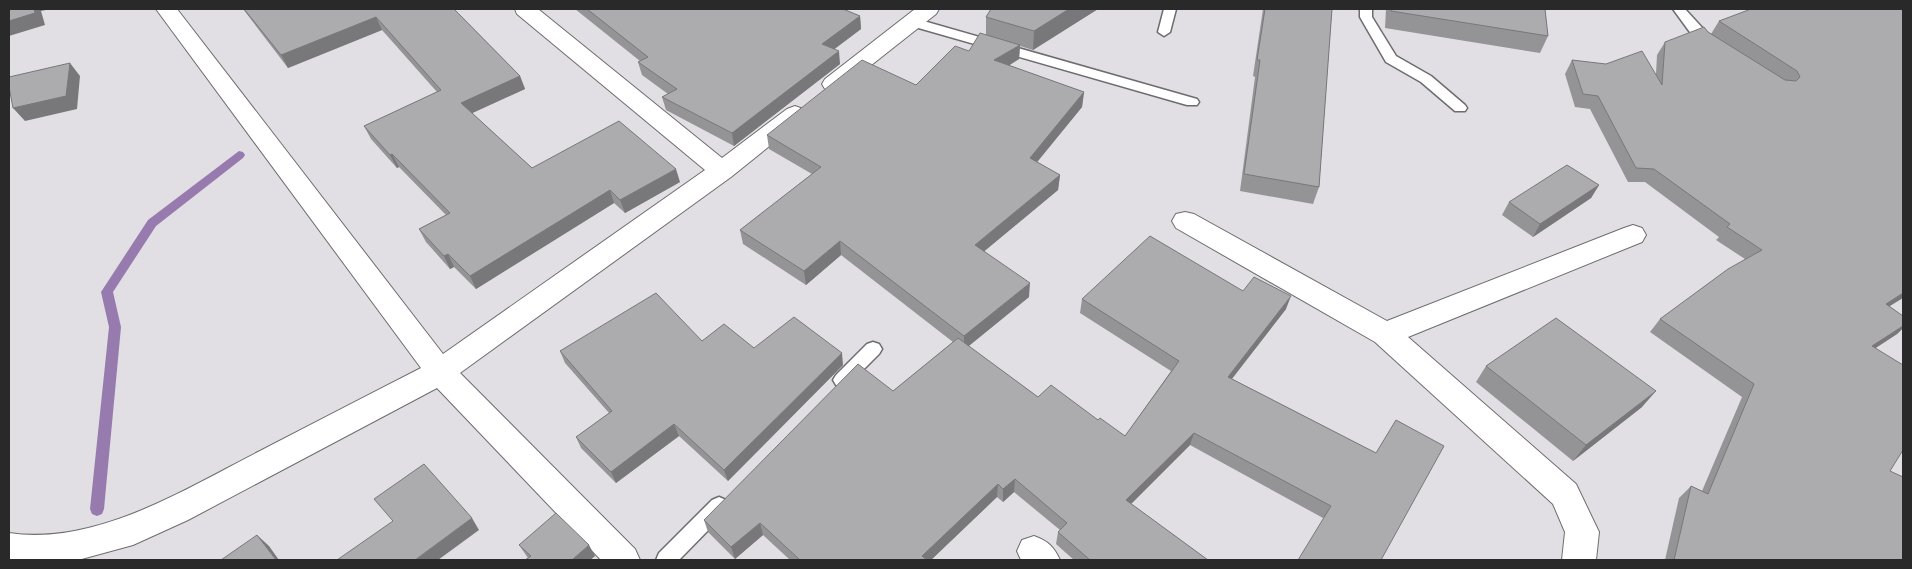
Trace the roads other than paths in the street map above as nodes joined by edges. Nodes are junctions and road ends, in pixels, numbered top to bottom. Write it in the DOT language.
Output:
graph roads {
  1 [pos="166,9"];
  2 [pos="525,9"];
  3 [pos="1170,9"];
  4 [pos="1366,9"];
  5 [pos="1679,9"];
  6 [pos="921,13"];
  7 [pos="1164,32"];
  8 [pos="1718,49"];
  9 [pos="1192,102"];
  10 [pos="1460,108"];
  11 [pos="722,171"];
  12 [pos="1185,221"];
  13 [pos="1633,235"];
  14 [pos="1385,334"];
  15 [pos="873,349"];
  16 [pos="440,372"];
  17 [pos="832,391"];
  18 [pos="728,497"];
  19 [pos="9,548"];
  20 [pos="623,560"];
  21 [pos="666,560"];
  22 [pos="1579,560"];
  1 -- 16 [label="street"];
  2 -- 11 [label="street"];
  3 -- 7 [label="lane"];
  4 -- 10 [label="lane"];
  5 -- 8 [label="lane"];
  6 -- 9 [label="lane"];
  6 -- 11 [label="street"];
  11 -- 16 [label="street"];
  12 -- 14 [label="street"];
  13 -- 14 [label="street"];
  14 -- 22 [label="street"];
  15 -- 17 [label="lane"];
  16 -- 19 [label="street"];
  16 -- 20 [label="street"];
  18 -- 21 [label="lane"];
}
